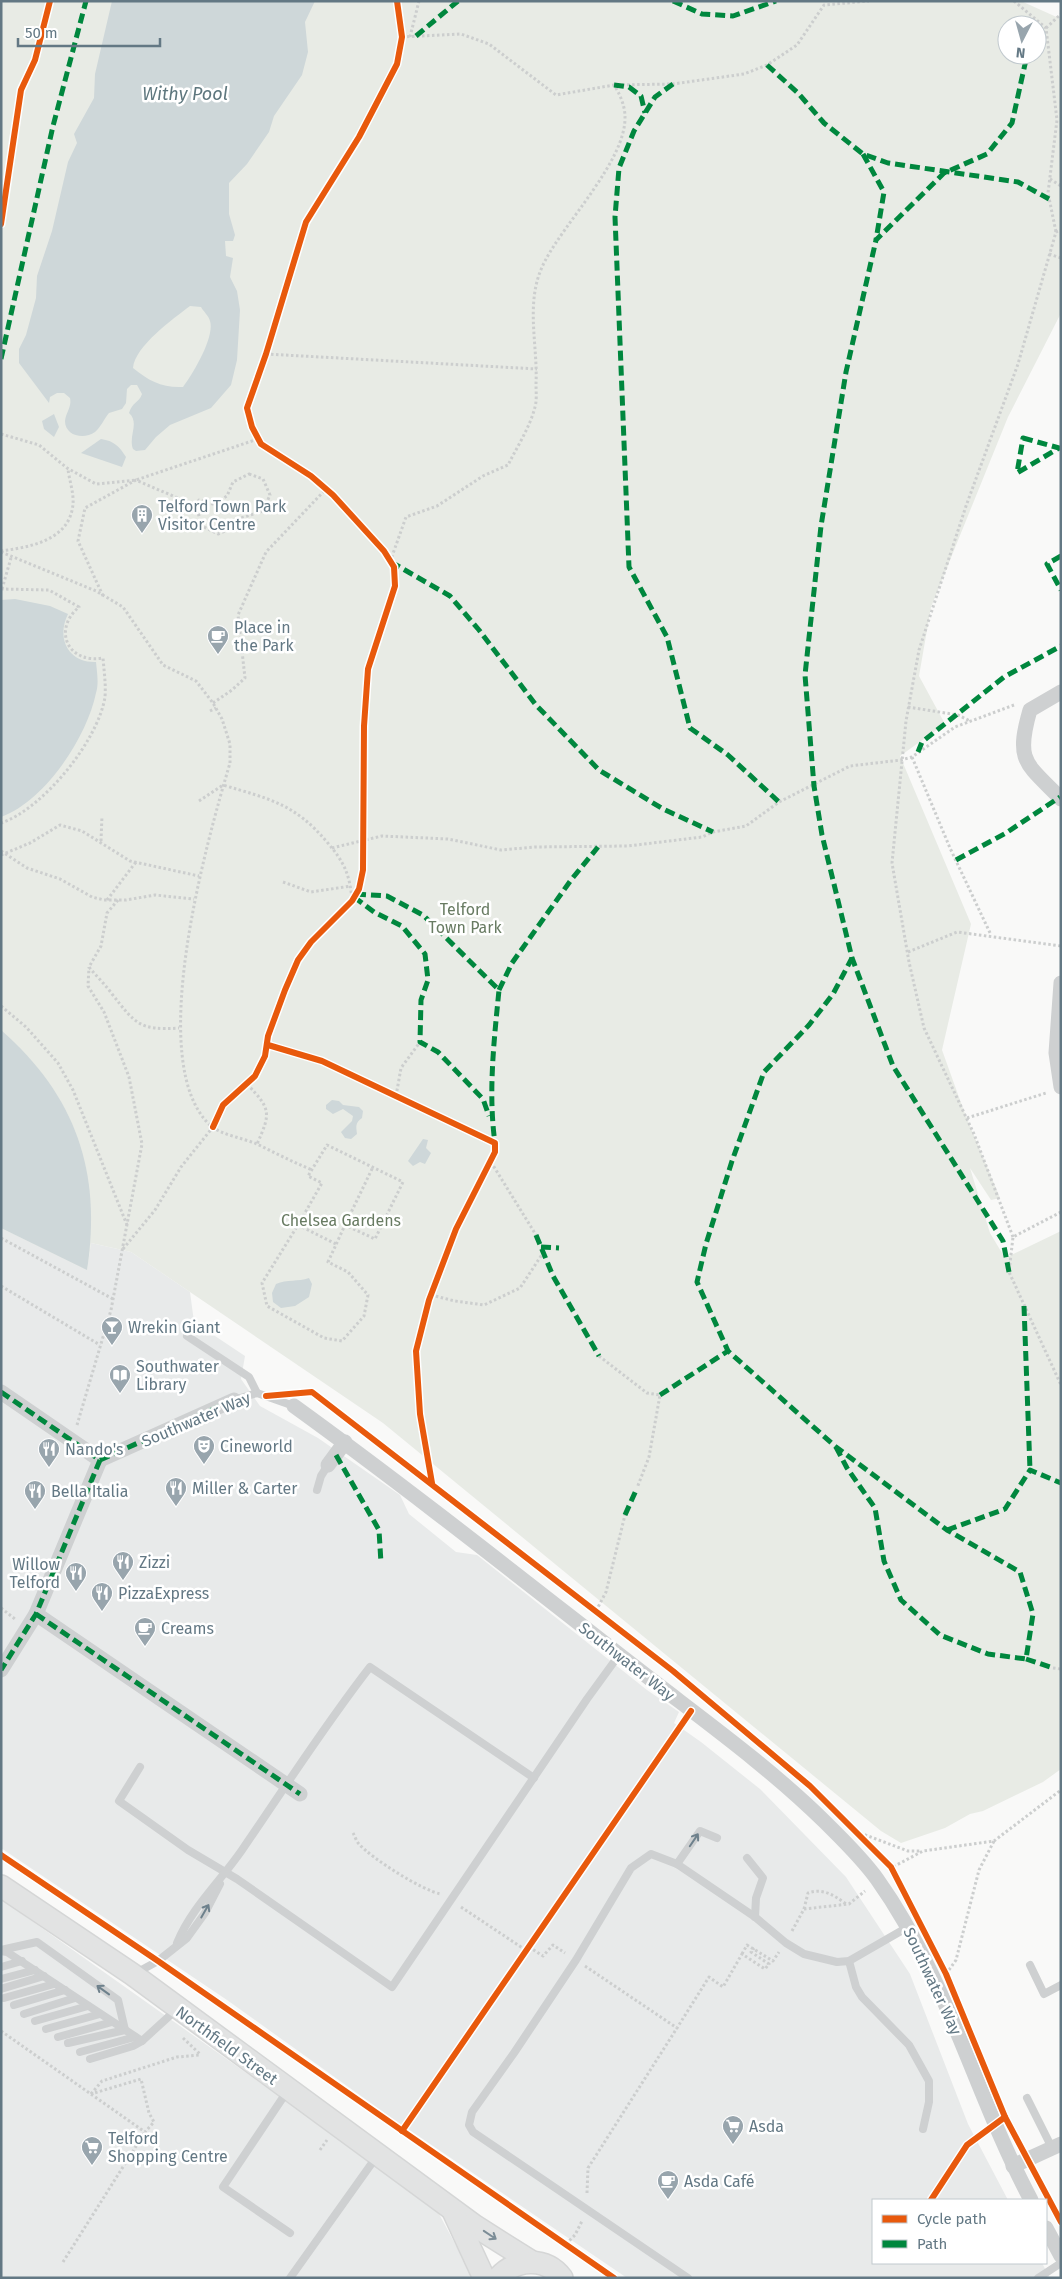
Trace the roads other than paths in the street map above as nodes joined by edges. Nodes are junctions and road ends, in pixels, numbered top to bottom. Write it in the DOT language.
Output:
graph roads {
  1 [pos="1061,692"];
  2 [pos="1061,799"];
  3 [pos="1061,983"];
  4 [pos="1058,1084"];
  5 [pos="187,1336"];
  6 [pos="1,1392"];
  7 [pos="257,1393"];
  8 [pos="234,1400"];
  9 [pos="294,1406"];
  10 [pos="345,1442"];
  11 [pos="100,1460"];
  12 [pos="328,1465"];
  13 [pos="317,1490"];
  14 [pos="36,1614"];
  15 [pos="619,1655"];
  16 [pos="1,1670"];
  17 [pos="140,1767"];
  18 [pos="534,1778"];
  19 [pos="285,1785"];
  20 [pos="300,1794"];
  21 [pos="717,1838"];
  22 [pos="747,1858"];
  23 [pos="677,1864"];
  24 [pos="225,1873"];
  25 [pos="1,1886"];
  26 [pos="756,1917"];
  27 [pos="908,1927"];
  28 [pos="1,1950"];
  29 [pos="22,1961"];
  30 [pos="849,1961"];
  31 [pos="1030,1966"];
  32 [pos="1,1967"];
  33 [pos="35,1970"];
  34 [pos="132,1974"];
  35 [pos="44,1976"];
  36 [pos="1,1979"];
  37 [pos="54,1984"];
  38 [pos="1061,1985"];
  39 [pos="1,1989"];
  40 [pos="65,1990"];
  41 [pos="4,1998"];
  42 [pos="75,1998"];
  43 [pos="14,2006"];
  44 [pos="88,2006"];
  45 [pos="177,2008"];
  46 [pos="24,2014"];
  47 [pos="100,2014"];
  48 [pos="35,2021"];
  49 [pos="112,2022"];
  50 [pos="46,2029"];
  51 [pos="124,2030"];
  52 [pos="58,2037"];
  53 [pos="139,2039"];
  54 [pos="68,2043"];
  55 [pos="80,2052"];
  56 [pos="90,2059"];
  57 [pos="288,2090"];
  58 [pos="1027,2098"];
  59 [pos="923,2129"];
  60 [pos="1056,2146"];
  61 [pos="379,2154"];
  62 [pos="1013,2166"];
  63 [pos="1030,2199"];
  64 [pos="451,2207"];
  65 [pos="1047,2230"];
  66 [pos="290,2233"];
  67 [pos="1061,2256"];
  68 [pos="532,2262"];
  69 [pos="1061,2263"];
  70 [pos="290,2278"];
  71 [pos="484,2278"];
  72 [pos="498,2278"];
  73 [pos="562,2278"];
  74 [pos="688,2278"];
  75 [pos="1038,2278"];
  1 -- 2 [label="street"];
  3 -- 4 [label="street"];
  5 -- 7 [label="lane"];
  6 -- 11 [label="street"];
  7 -- 8 [label="lane, Southwater Way"];
  7 -- 9 [label="lane, Southwater Way"];
  8 -- 11 [label="street, Southwater Way"];
  9 -- 10 [label="street, Southwater Way"];
  10 -- 12 [label="street"];
  10 -- 15 [label="street, Southwater Way"];
  11 -- 14 [label="street"];
  12 -- 13 [label="lane"];
  14 -- 16 [label="street"];
  14 -- 19 [label="street"];
  15 -- 18 [label="lane"];
  15 -- 27 [label="street, Southwater Way"];
  17 -- 24 [label="lane"];
  18 -- 19 [label="lane"];
  18 -- 24 [label="lane"];
  19 -- 20 [label="street"];
  19 -- 24 [label="lane"];
  23 -- 21 [label="lane, one-way"];
  22 -- 26 [label="lane"];
  23 -- 26 [label="lane"];
  23 -- 74 [label="lane"];
  34 -- 24 [label="lane, one-way"];
  25 -- 34 [label="street, Northfield Street"];
  26 -- 30 [label="lane"];
  27 -- 30 [label="lane"];
  27 -- 62 [label="street, Southwater Way"];
  28 -- 29 [label="lane"];
  51 -- 28 [label="lane, one-way"];
  29 -- 32 [label="lane"];
  29 -- 33 [label="lane"];
  30 -- 59 [label="lane"];
  31 -- 38 [label="lane"];
  33 -- 35 [label="lane"];
  33 -- 36 [label="lane"];
  34 -- 45 [label="street, Northfield Street"];
  35 -- 37 [label="lane"];
  35 -- 39 [label="lane"];
  37 -- 40 [label="lane"];
  37 -- 41 [label="lane"];
  40 -- 42 [label="lane"];
  40 -- 43 [label="lane"];
  42 -- 44 [label="lane"];
  42 -- 46 [label="lane"];
  44 -- 47 [label="lane"];
  44 -- 48 [label="lane"];
  45 -- 53 [label="lane"];
  45 -- 57 [label="street, Northfield Street"];
  47 -- 49 [label="lane"];
  47 -- 50 [label="lane"];
  49 -- 51 [label="lane"];
  49 -- 52 [label="lane"];
  51 -- 53 [label="lane"];
  51 -- 54 [label="lane"];
  53 -- 55 [label="lane"];
  53 -- 56 [label="lane"];
  57 -- 61 [label="street, Northfield Street"];
  57 -- 66 [label="lane"];
  58 -- 60 [label="lane"];
  60 -- 62 [label="street"];
  61 -- 64 [label="street, Northfield Street"];
  61 -- 70 [label="lane"];
  62 -- 63 [label="street, Southwater Way"];
  64 -- 68 [label="street, Northfield Street, one-way"];
  64 -- 71 [label="street, Northfield Street"];
  65 -- 67 [label="street"];
  68 -- 72 [label="street"];
  68 -- 73 [label="street, Northfield Street"];
  69 -- 75 [label="lane"];
}
